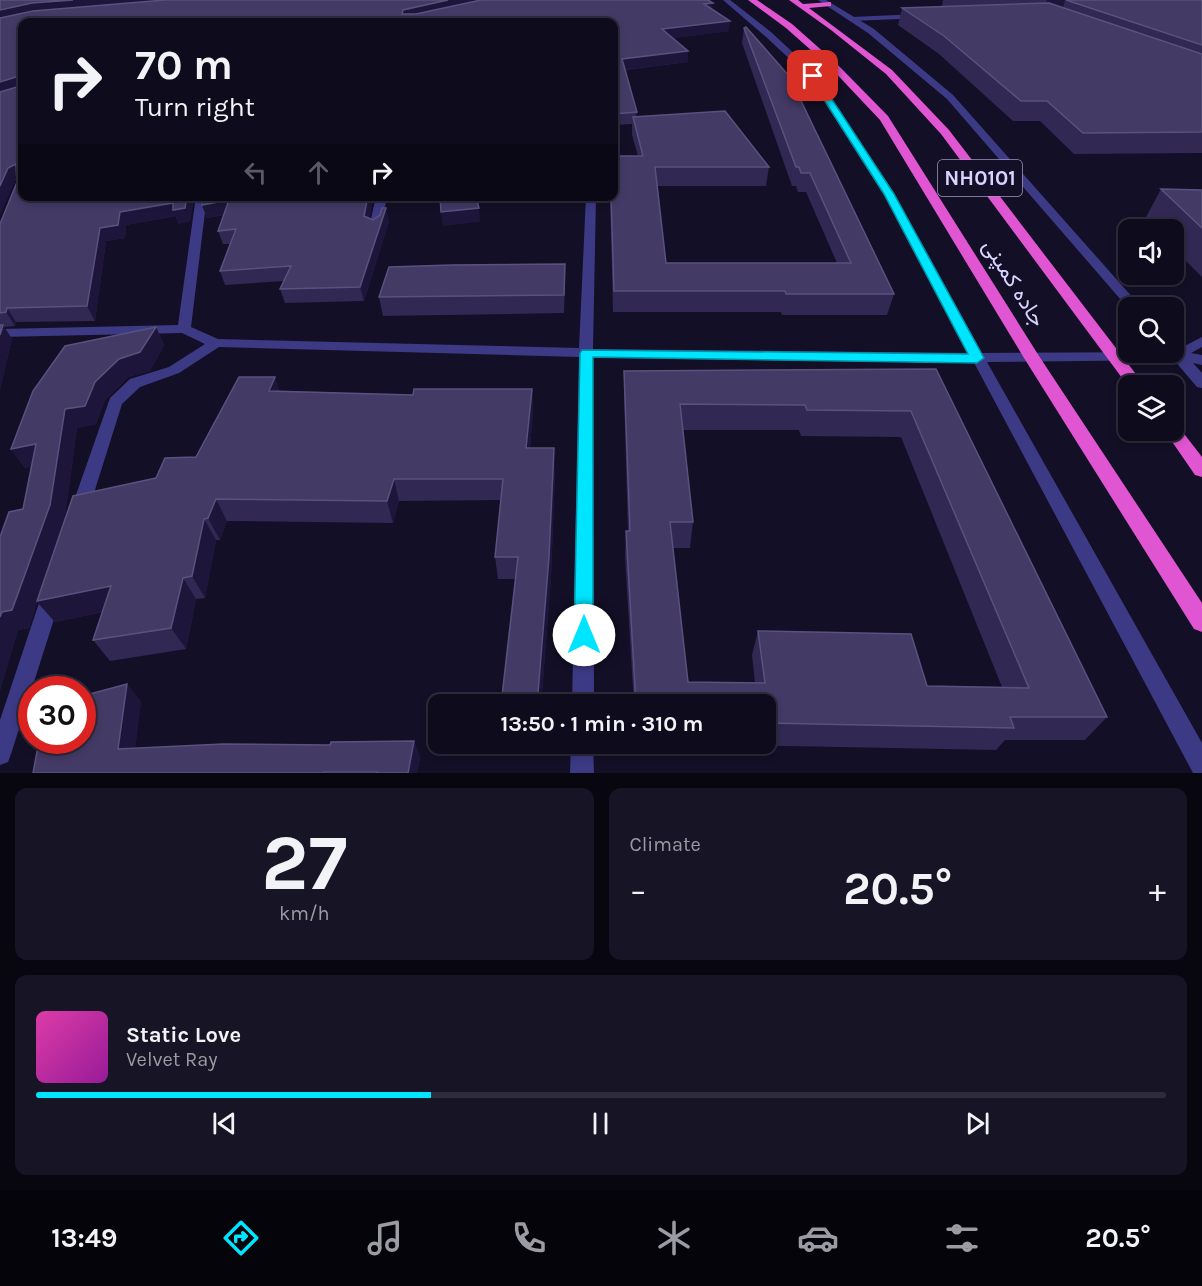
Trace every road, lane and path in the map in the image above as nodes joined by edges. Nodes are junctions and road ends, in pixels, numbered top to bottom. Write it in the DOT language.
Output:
graph roads {
  1 [pos="726,0"];
  2 [pos="752,0"];
  3 [pos="824,2"];
  4 [pos="798,3"];
  5 [pos="927,16"];
  6 [pos="852,19"];
  7 [pos="201,201"];
  8 [pos="381,201"];
  9 [pos="591,201"];
  10 [pos="375,228"];
  11 [pos="1127,297"];
  12 [pos="184,329"];
  13 [pos="0,333"];
  14 [pos="1202,341"];
  15 [pos="216,343"];
  16 [pos="1184,348"];
  17 [pos="586,353"];
  18 [pos="1184,355"];
  19 [pos="1115,356"];
  20 [pos="1118,356"];
  21 [pos="1032,357"];
  22 [pos="977,358"];
  23 [pos="1202,360"];
  24 [pos="1184,362"];
  25 [pos="1129,375"];
  26 [pos="1202,383"];
  27 [pos="1180,441"];
  28 [pos="1202,470"];
  29 [pos="74,527"];
  30 [pos="59,572"];
  31 [pos="1202,622"];
  32 [pos="583,694"];
  33 [pos="0,754"];
  34 [pos="582,754"];
  35 [pos="1202,766"];
  36 [pos="582,773"];
  1 -- 22 [label="street"];
  2 -- 21 [label="highway, جاده کمپنی / NH0101"];
  3 -- 4 [label="highway"];
  3 -- 6 [label="street"];
  4 -- 19 [label="highway, جاده کمپنی / NH0101"];
  5 -- 6 [label="street"];
  6 -- 11 [label="street"];
  7 -- 12 [label="street"];
  8 -- 10 [label="street"];
  9 -- 17 [label="street"];
  12 -- 13 [label="street"];
  12 -- 15 [label="street"];
  14 -- 16 [label="street"];
  15 -- 17 [label="street"];
  15 -- 29 [label="street"];
  17 -- 22 [label="street"];
  17 -- 32 [label="street"];
  18 -- 23 [label="street"];
  19 -- 20 [label="street"];
  19 -- 21 [label="street"];
  19 -- 25 [label="highway, جاده کمپنی / NH0101"];
  21 -- 22 [label="street"];
  21 -- 31 [label="highway, جاده کمپنی / NH0101"];
  22 -- 35 [label="street"];
  24 -- 26 [label="street"];
  27 -- 28 [label="highway"];
  30 -- 33 [label="street"];
  34 -- 36 [label="street"];
}
